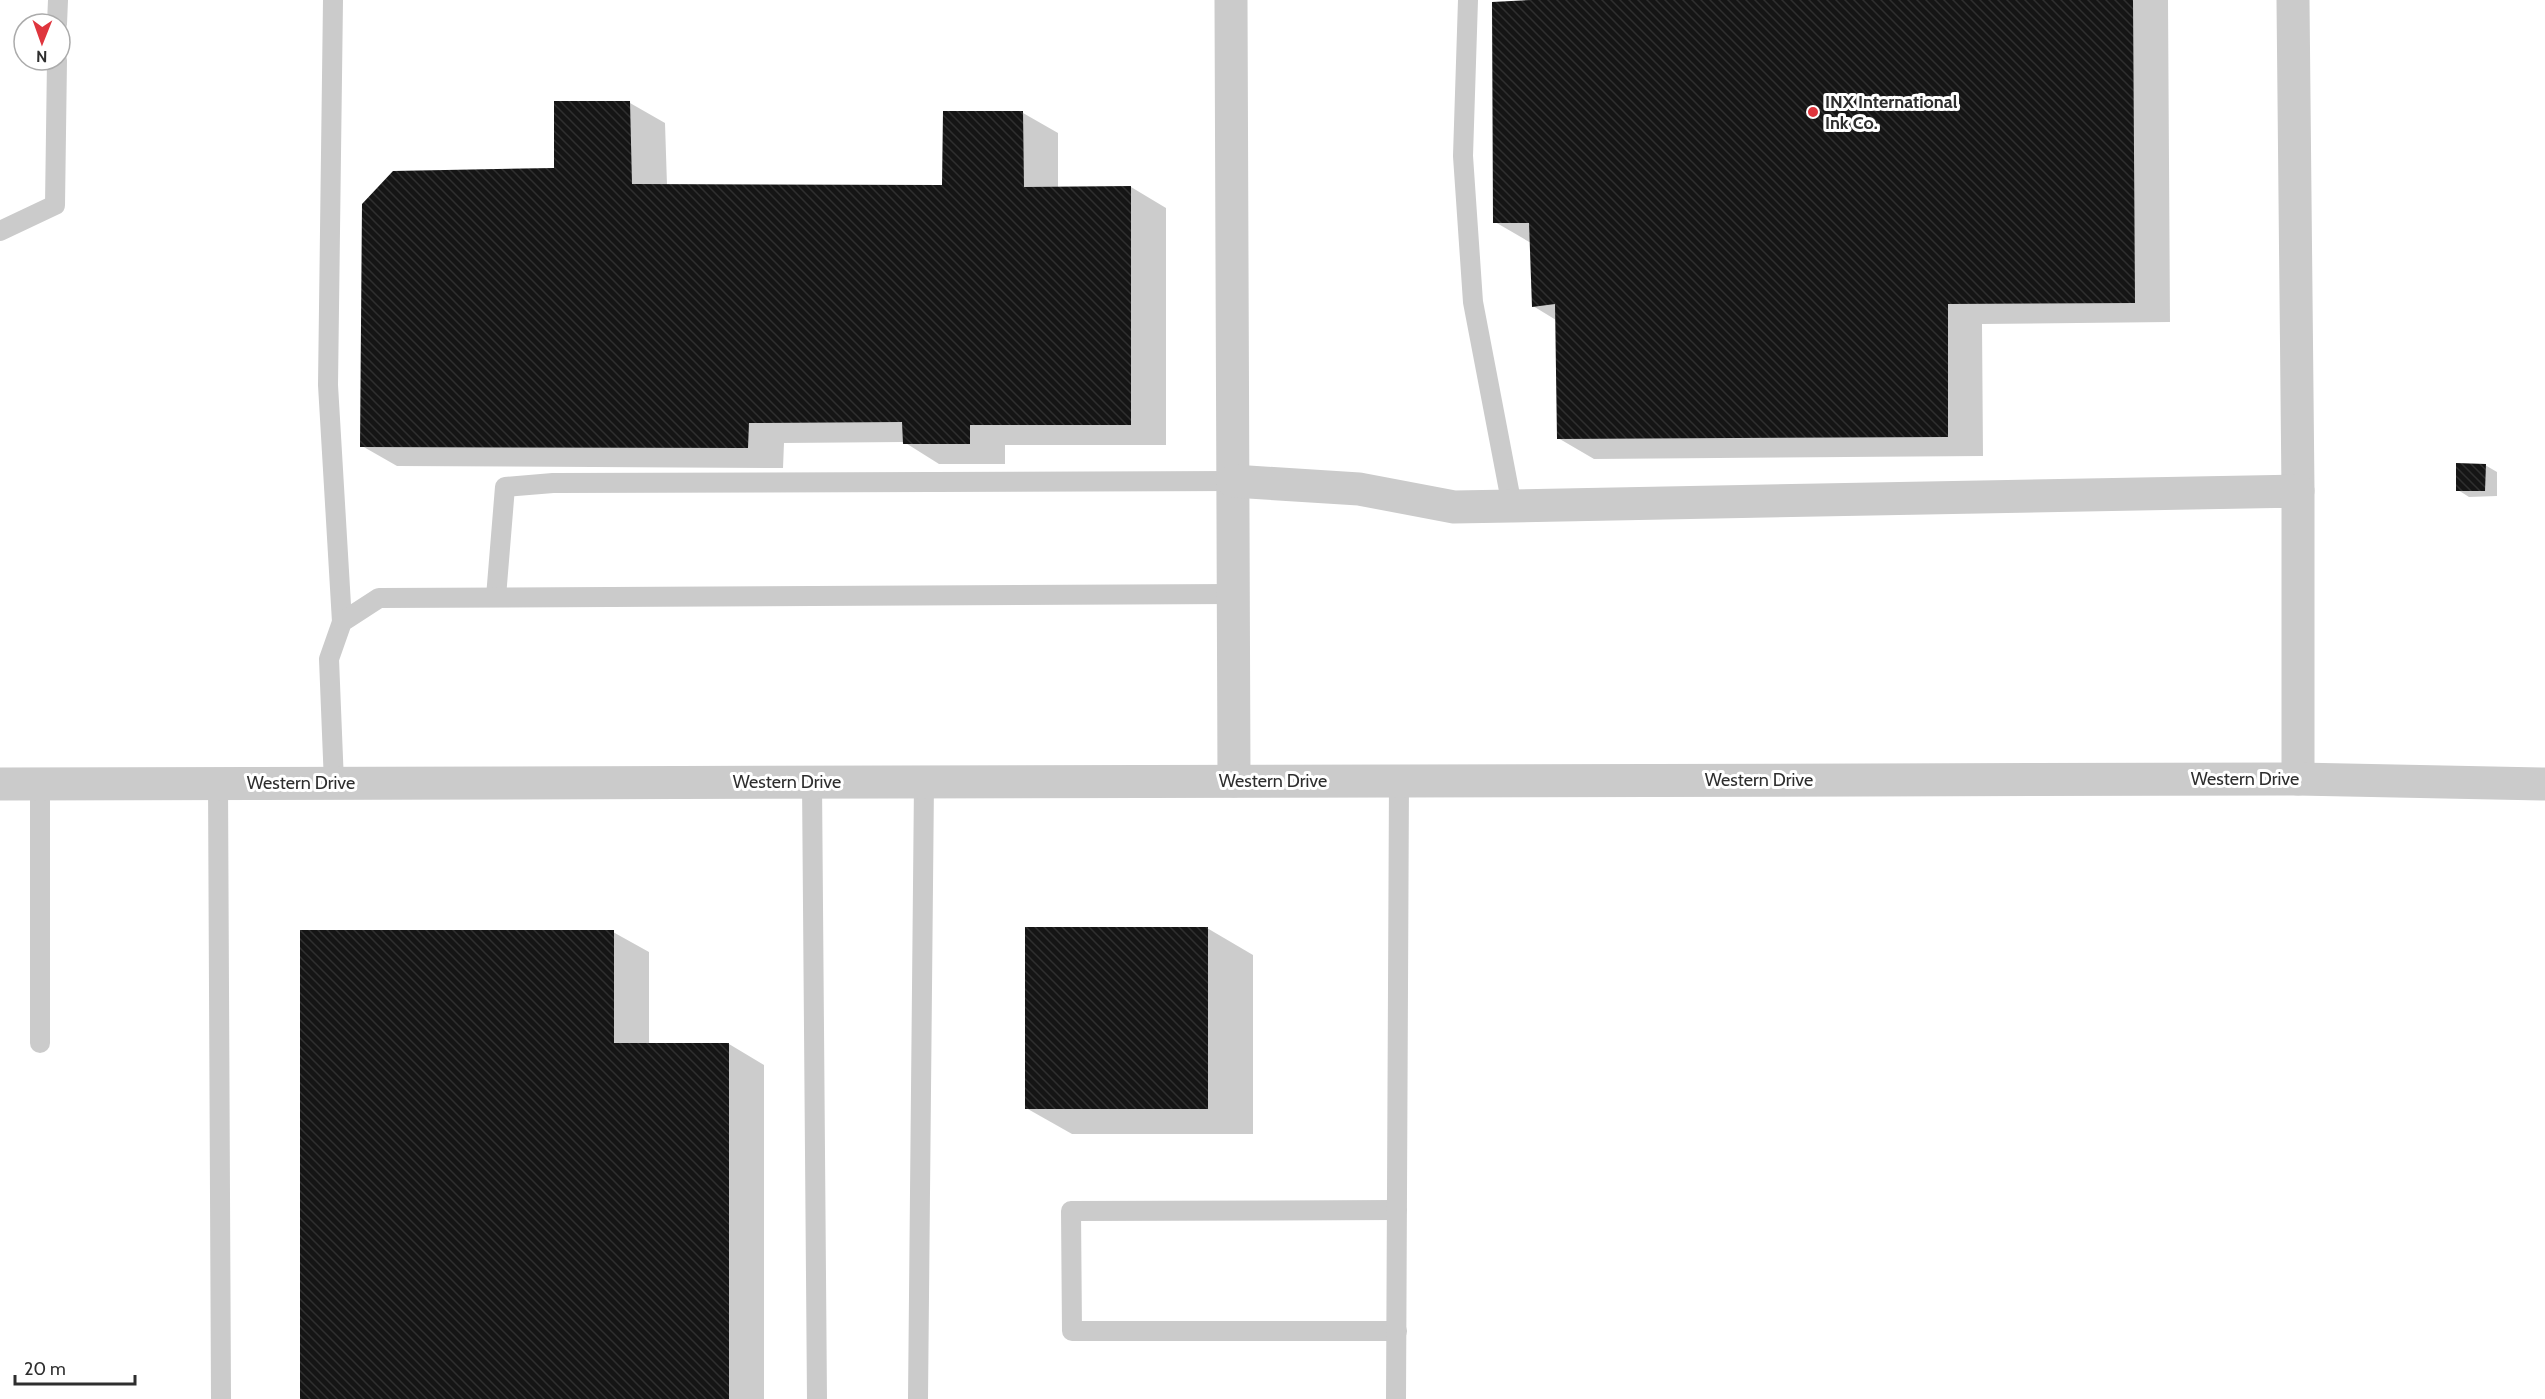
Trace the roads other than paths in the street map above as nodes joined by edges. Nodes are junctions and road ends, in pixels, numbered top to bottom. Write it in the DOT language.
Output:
graph roads {
  1 [pos="333,0"];
  2 [pos="1231,0"];
  3 [pos="1468,0"];
  4 [pos="2293,0"];
  5 [pos="57,72"];
  6 [pos="0,231"];
  7 [pos="1233,481"];
  8 [pos="2298,491"];
  9 [pos="1512,506"];
  10 [pos="1233,594"];
  11 [pos="496,597"];
  12 [pos="342,622"];
  13 [pos="2298,779"];
  14 [pos="1234,781"];
  15 [pos="1399,781"];
  16 [pos="812,782"];
  17 [pos="924,782"];
  18 [pos="218,783"];
  19 [pos="334,783"];
  20 [pos="0,784"];
  21 [pos="40,784"];
  22 [pos="2545,784"];
  23 [pos="40,1043"];
  24 [pos="1398,1210"];
  25 [pos="1397,1331"];
  26 [pos="221,1399"];
  27 [pos="817,1399"];
  28 [pos="918,1399"];
  29 [pos="1396,1399"];
  1 -- 12 [label="lane"];
  2 -- 7 [label="street"];
  3 -- 9 [label="lane"];
  4 -- 8 [label="street"];
  5 -- 6 [label="lane"];
  7 -- 9 [label="street"];
  7 -- 10 [label="street"];
  7 -- 11 [label="lane"];
  8 -- 9 [label="street"];
  8 -- 13 [label="street"];
  10 -- 11 [label="lane"];
  10 -- 14 [label="street"];
  11 -- 12 [label="lane"];
  12 -- 19 [label="lane"];
  13 -- 15 [label="street, Western Drive"];
  13 -- 22 [label="street, Western Drive"];
  14 -- 15 [label="street, Western Drive"];
  14 -- 17 [label="street, Western Drive"];
  15 -- 24 [label="lane"];
  16 -- 17 [label="street, Western Drive"];
  16 -- 19 [label="street, Western Drive"];
  16 -- 27 [label="lane"];
  17 -- 28 [label="lane"];
  18 -- 19 [label="street, Western Drive"];
  18 -- 21 [label="street, Western Drive"];
  18 -- 26 [label="lane"];
  20 -- 21 [label="street, Western Drive"];
  21 -- 23 [label="lane"];
  24 -- 25 [label="lane"];
  24 -- 25 [label="lane"];
  25 -- 29 [label="lane"];
}
